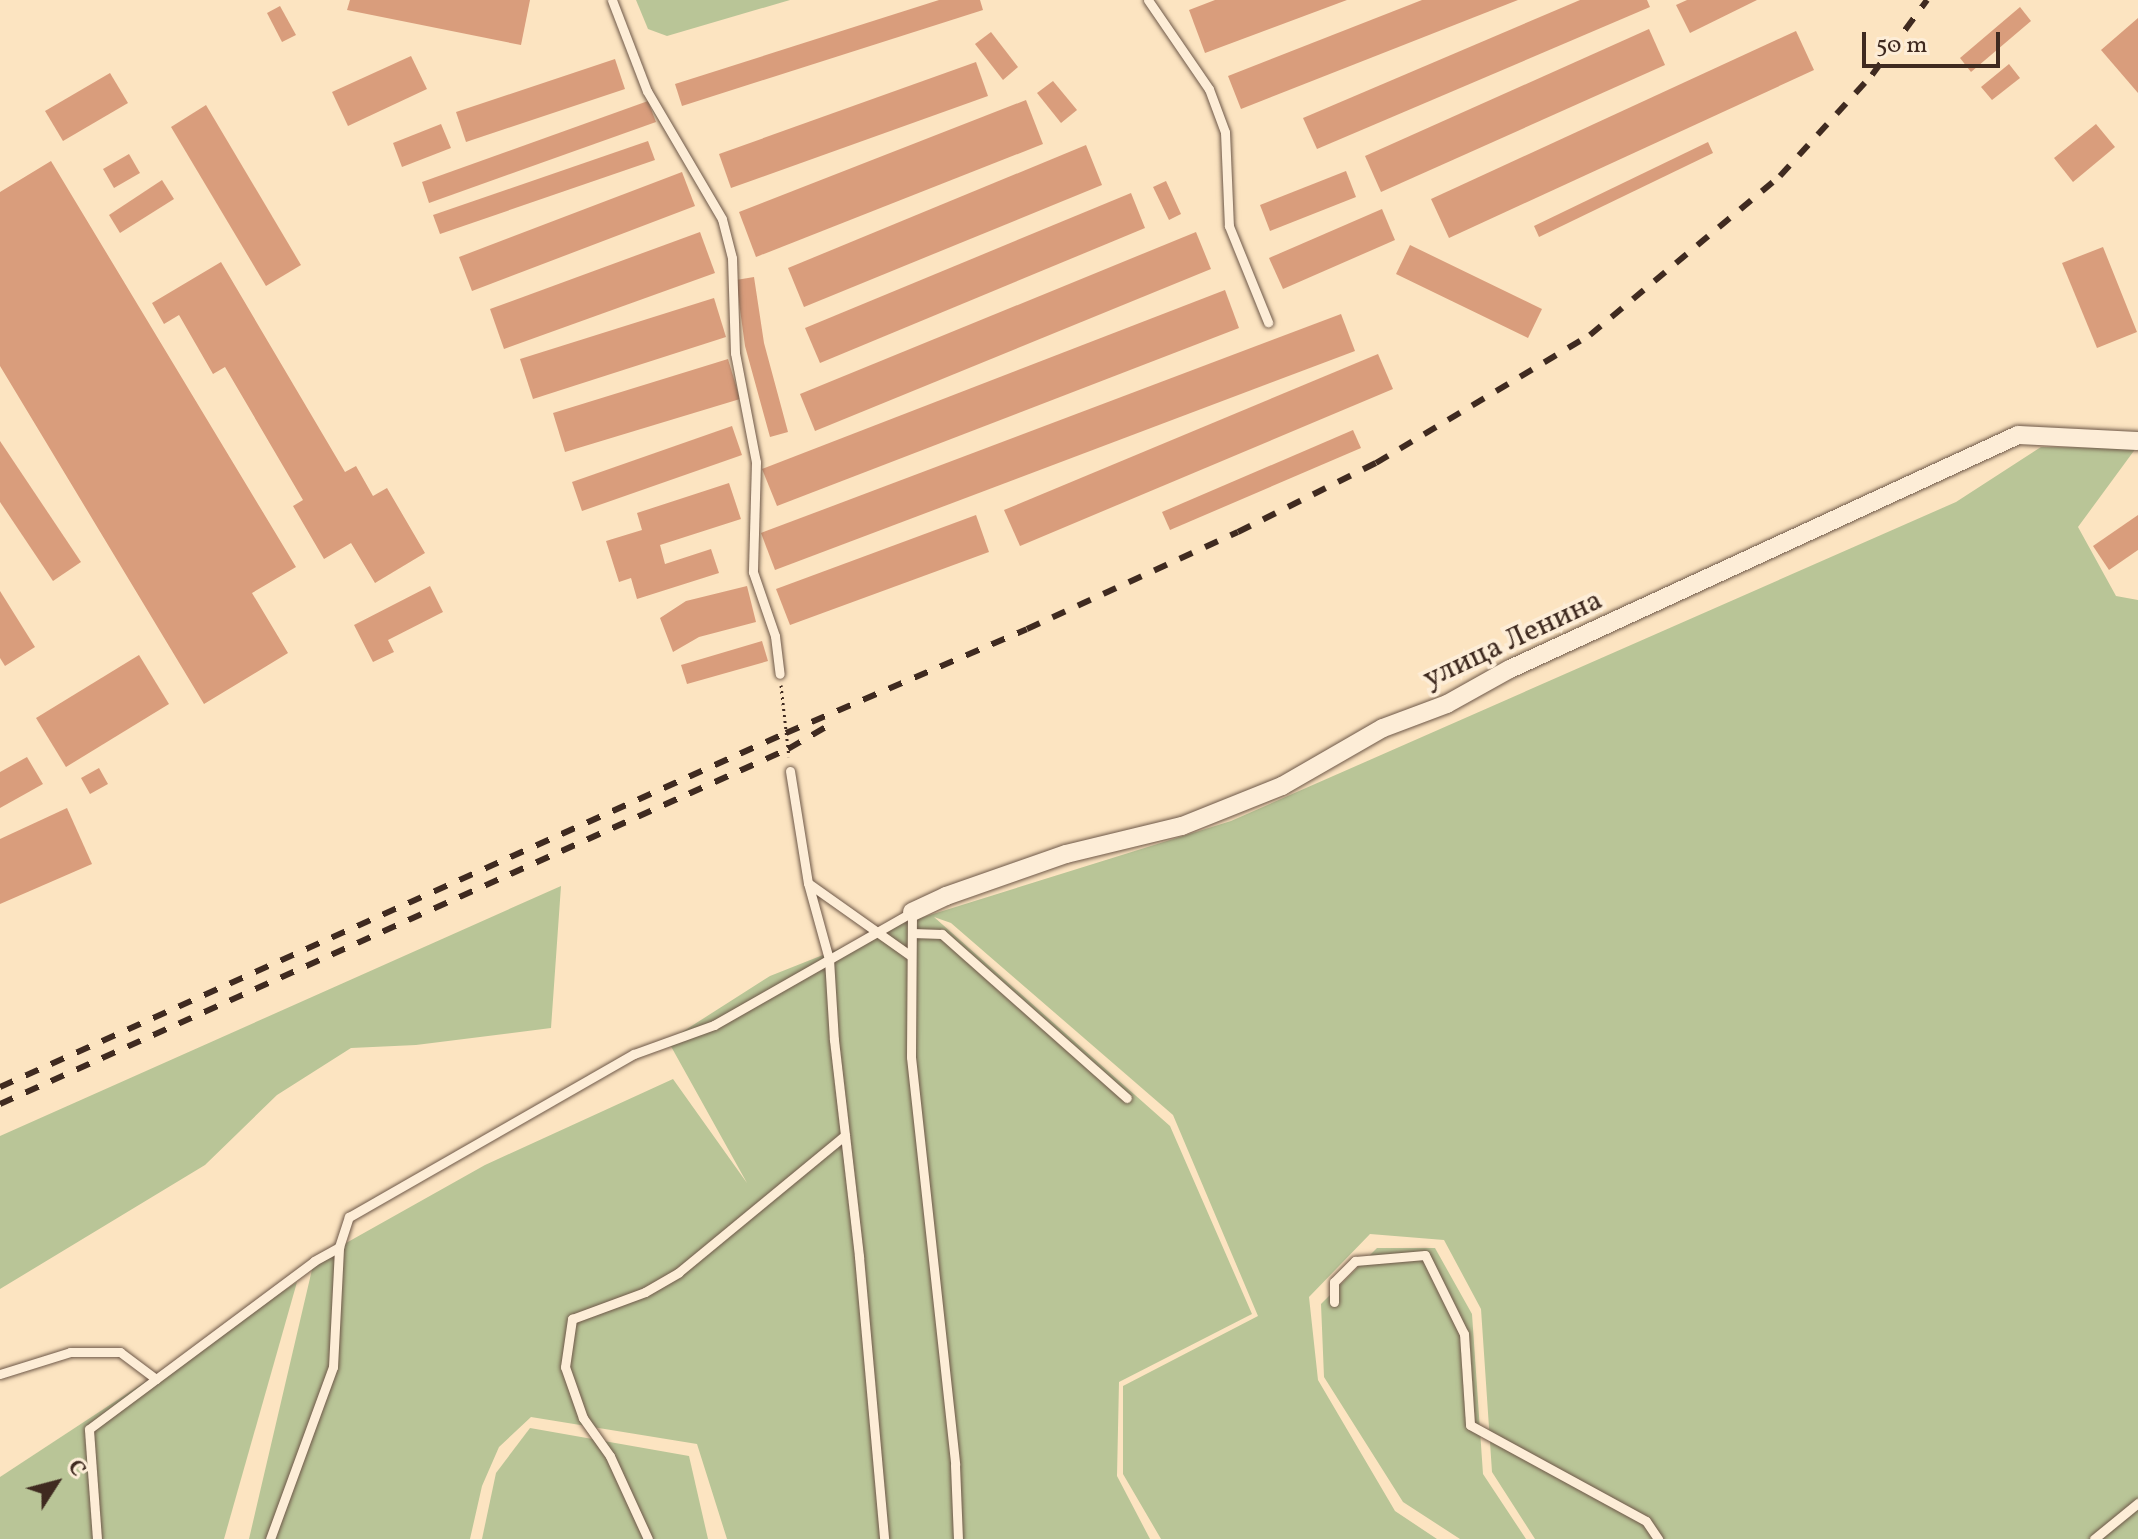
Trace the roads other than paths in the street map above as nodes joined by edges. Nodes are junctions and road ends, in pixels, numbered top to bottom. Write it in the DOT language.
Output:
graph roads {
  1 [pos="612,0"];
  2 [pos="1148,0"];
  3 [pos="1268,322"];
  4 [pos="2138,441"];
  5 [pos="780,674"];
  6 [pos="790,771"];
  7 [pos="808,883"];
  8 [pos="912,912"];
  9 [pos="876,930"];
  10 [pos="912,933"];
  11 [pos="911,956"];
  12 [pos="829,959"];
  13 [pos="1127,1098"];
  14 [pos="845,1135"];
  15 [pos="339,1247"];
  16 [pos="1334,1302"];
  17 [pos="0,1374"];
  18 [pos="156,1379"];
  19 [pos="2138,1503"];
  20 [pos="97,1539"];
  21 [pos="270,1539"];
  22 [pos="648,1539"];
  23 [pos="884,1539"];
  24 [pos="958,1539"];
  25 [pos="1658,1539"];
  26 [pos="2094,1539"];
  1 -- 5 [label="lane"];
  2 -- 3 [label="lane"];
  4 -- 8 [label="street, улица Ленина"];
  6 -- 7 [label="lane"];
  7 -- 9 [label="lane"];
  7 -- 12 [label="lane"];
  8 -- 9 [label="lane"];
  8 -- 10 [label="lane"];
  9 -- 11 [label="lane"];
  9 -- 12 [label="lane"];
  10 -- 11 [label="lane"];
  10 -- 13 [label="lane"];
  11 -- 24 [label="lane"];
  12 -- 14 [label="lane"];
  12 -- 15 [label="lane"];
  14 -- 22 [label="lane"];
  14 -- 23 [label="lane"];
  15 -- 18 [label="lane"];
  15 -- 21 [label="lane"];
  16 -- 25 [label="lane"];
  17 -- 18 [label="lane"];
  18 -- 20 [label="lane"];
  19 -- 26 [label="lane"];
}
